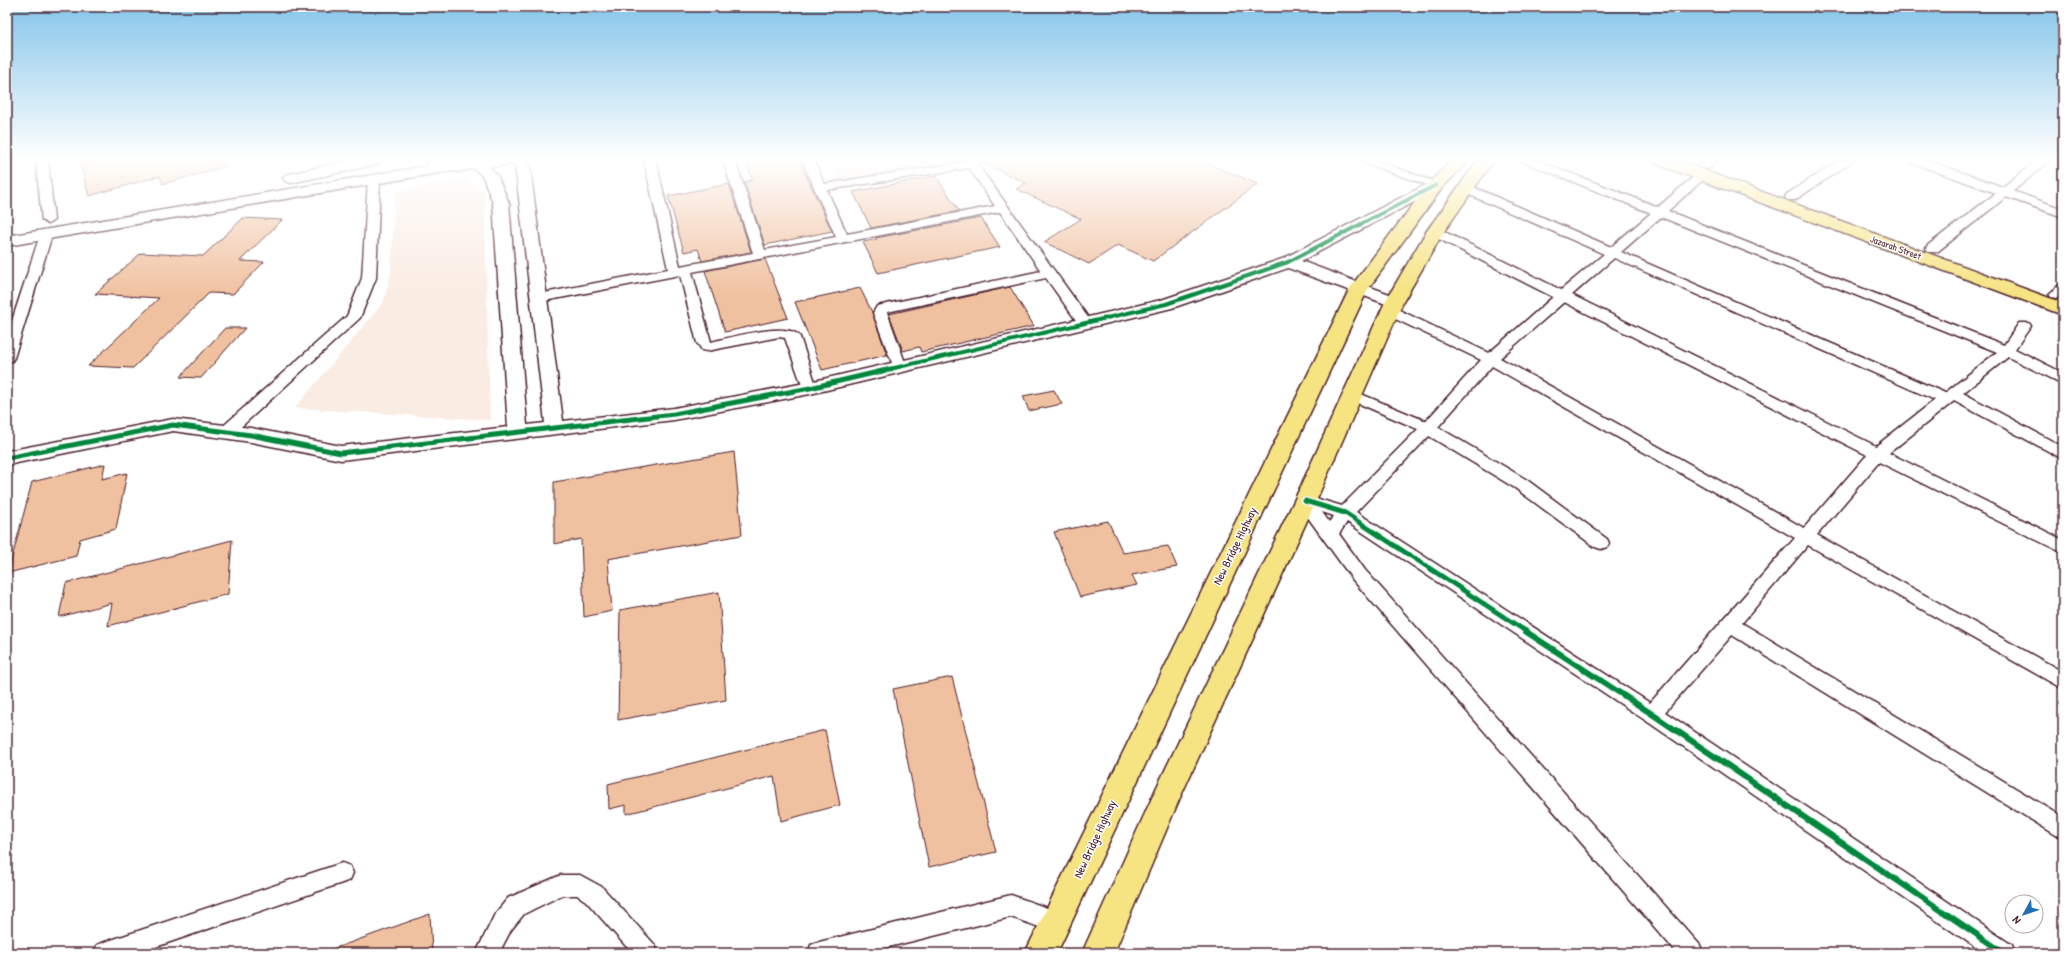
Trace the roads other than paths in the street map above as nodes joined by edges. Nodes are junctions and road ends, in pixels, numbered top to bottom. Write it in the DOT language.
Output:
graph roads {
  1 [pos="45,205"];
  2 [pos="159,205"];
  3 [pos="202,205"];
  4 [pos="373,205"];
  5 [pos="501,205"];
  6 [pos="528,205"];
  7 [pos="662,205"];
  8 [pos="744,205"];
  9 [pos="828,205"];
  10 [pos="1001,205"];
  11 [pos="1398,205"];
  12 [pos="1421,205"];
  13 [pos="1456,205"];
  14 [pos="1501,205"];
  15 [pos="1641,205"];
  16 [pos="1667,205"];
  17 [pos="1809,205"];
  18 [pos="1810,205"];
  19 [pos="1989,205"];
  20 [pos="2042,205"];
  21 [pos="1003,208"];
  22 [pos="1660,212"];
  23 [pos="2063,212"];
  24 [pos="7,227"];
  25 [pos="47,228"];
  26 [pos="1435,232"];
  27 [pos="843,239"];
  28 [pos="7,241"];
  29 [pos="1932,249"];
  30 [pos="1613,253"];
  31 [pos="760,255"];
  32 [pos="1288,262"];
  33 [pos="680,270"];
  34 [pos="1050,273"];
  35 [pos="1359,288"];
  36 [pos="1562,295"];
  37 [pos="2061,297"];
  38 [pos="539,298"];
  39 [pos="1392,306"];
  40 [pos="1085,323"];
  41 [pos="2024,326"];
  42 [pos="2007,351"];
  43 [pos="7,358"];
  44 [pos="1490,359"];
  45 [pos="900,368"];
  46 [pos="2063,379"];
  47 [pos="810,388"];
  48 [pos="1350,395"];
  49 [pos="1950,396"];
  50 [pos="555,428"];
  51 [pos="1428,428"];
  52 [pos="226,432"];
  53 [pos="518,432"];
  54 [pos="1878,453"];
  55 [pos="2063,454"];
  56 [pos="7,458"];
  57 [pos="1305,501"];
  58 [pos="1346,513"];
  59 [pos="1329,535"];
  60 [pos="1805,536"];
  61 [pos="1601,543"];
  62 [pos="2063,547"];
  63 [pos="1729,624"];
  64 [pos="2063,681"];
  65 [pos="1652,714"];
  66 [pos="2063,828"];
  67 [pos="342,873"];
  68 [pos="1056,922"];
  69 [pos="105,953"];
  70 [pos="487,953"];
  71 [pos="647,953"];
  72 [pos="819,953"];
  73 [pos="1041,953"];
  74 [pos="1098,953"];
  75 [pos="1692,953"];
  76 [pos="2004,953"];
  1 -- 25 [label="street"];
  2 -- 25 [label="main road"];
  3 -- 25 [label="main road"];
  4 -- 52 [label="street"];
  5 -- 53 [label="street"];
  6 -- 38 [label="street"];
  7 -- 33 [label="street"];
  8 -- 31 [label="street"];
  9 -- 27 [label="street"];
  10 -- 21 [label="street"];
  11 -- 32 [label="street"];
  12 -- 35 [label="main road, New Bridge Highway"];
  13 -- 26 [label="main road"];
  14 -- 30 [label="street"];
  15 -- 22 [label="street"];
  16 -- 22 [label="street"];
  17 -- 37 [label="main road, Jazarah Street"];
  18 -- 29 [label="main road, Jazarah Street"];
  19 -- 29 [label="street"];
  20 -- 23 [label="street"];
  21 -- 27 [label="street"];
  21 -- 34 [label="street"];
  22 -- 30 [label="street"];
  22 -- 42 [label="street"];
  24 -- 25 [label="main road"];
  25 -- 28 [label="main road"];
  25 -- 43 [label="street"];
  26 -- 36 [label="street"];
  26 -- 39 [label="main road"];
  27 -- 31 [label="street"];
  29 -- 37 [label="main road, Jazarah Street"];
  30 -- 36 [label="street"];
  30 -- 49 [label="street"];
  31 -- 33 [label="street"];
  32 -- 35 [label="street"];
  32 -- 40 [label="street"];
  33 -- 38 [label="street"];
  33 -- 47 [label="street"];
  34 -- 40 [label="street"];
  34 -- 45 [label="street"];
  35 -- 39 [label="street"];
  35 -- 68 [label="main road, New Bridge Highway"];
  36 -- 44 [label="street"];
  36 -- 54 [label="street"];
  38 -- 50 [label="street"];
  39 -- 44 [label="street"];
  39 -- 48 [label="main road"];
  40 -- 45 [label="street"];
  41 -- 42 [label="street"];
  42 -- 46 [label="street"];
  42 -- 49 [label="street"];
  44 -- 51 [label="street"];
  44 -- 60 [label="street"];
  45 -- 47 [label="street"];
  47 -- 50 [label="street"];
  48 -- 51 [label="street"];
  48 -- 57 [label="main road"];
  49 -- 54 [label="street"];
  49 -- 55 [label="street"];
  50 -- 53 [label="street"];
  51 -- 58 [label="street"];
  51 -- 61 [label="street"];
  52 -- 53 [label="street"];
  52 -- 56 [label="street"];
  54 -- 60 [label="street"];
  54 -- 62 [label="street"];
  57 -- 58 [label="street"];
  57 -- 59 [label="street"];
  57 -- 74 [label="main road"];
  58 -- 59 [label="street"];
  58 -- 65 [label="street"];
  59 -- 75 [label="street"];
  60 -- 63 [label="street"];
  60 -- 64 [label="street"];
  63 -- 65 [label="street"];
  63 -- 66 [label="street"];
  65 -- 76 [label="street"];
  67 -- 69 [label="street"];
  68 -- 72 [label="street"];
  68 -- 73 [label="main road, New Bridge Highway"];
  70 -- 71 [label="street"];
}
